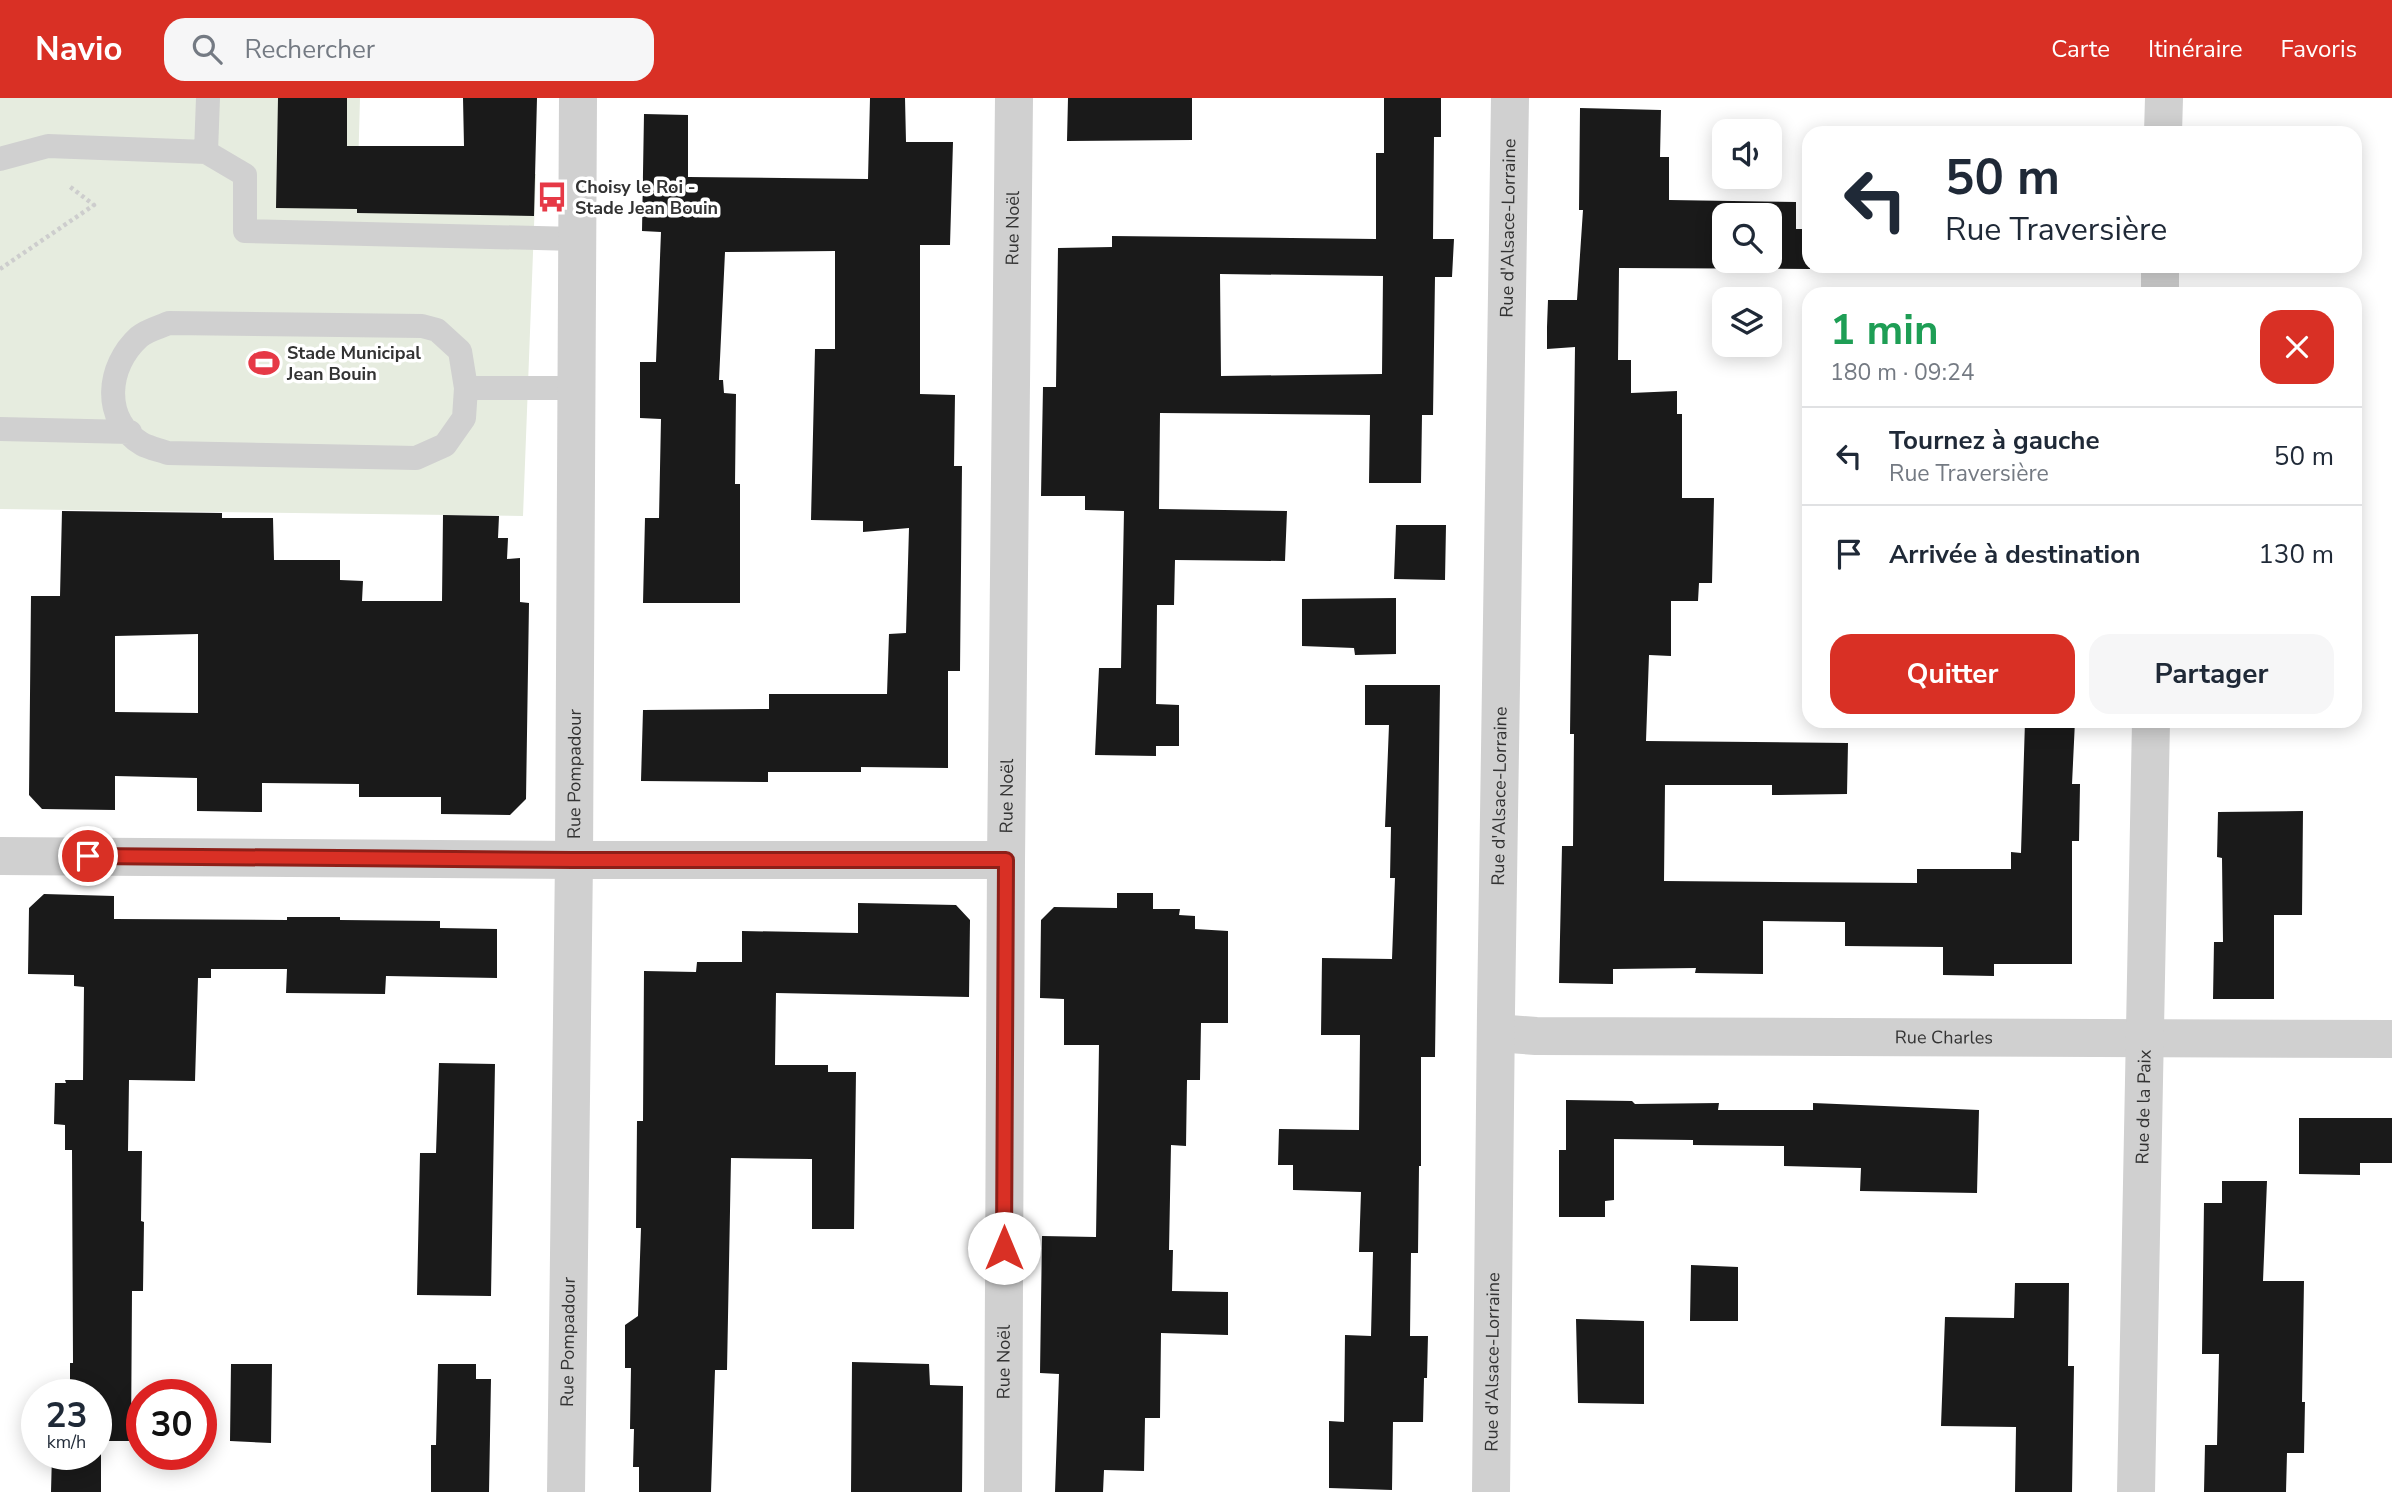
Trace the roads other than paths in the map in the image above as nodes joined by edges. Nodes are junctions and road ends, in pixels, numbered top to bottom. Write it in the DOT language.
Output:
graph roads {
  1 [pos="208,98"];
  2 [pos="578,98"];
  3 [pos="1014,98"];
  4 [pos="1510,98"];
  5 [pos="2164,98"];
  6 [pos="2163,126"];
  7 [pos="206,152"];
  8 [pos="0,159"];
  9 [pos="576,239"];
  10 [pos="466,388"];
  11 [pos="575,388"];
  12 [pos="0,429"];
  13 [pos="130,432"];
  14 [pos="2151,728"];
  15 [pos="0,856"];
  16 [pos="574,860"];
  17 [pos="1006,860"];
  18 [pos="1496,1033"];
  19 [pos="2143,1039"];
  20 [pos="2392,1039"];
  21 [pos="566,1492"];
  22 [pos="1003,1492"];
  23 [pos="1491,1492"];
  24 [pos="2136,1492"];
  1 -- 7 [label="lane"];
  2 -- 9 [label="street, Rue Pompadour"];
  3 -- 17 [label="street, Rue Noël"];
  4 -- 18 [label="street, Rue d'Alsace-Lorraine"];
  5 -- 6 [label="street"];
  7 -- 8 [label="lane"];
  7 -- 9 [label="lane"];
  9 -- 11 [label="street, Rue Pompadour"];
  10 -- 11 [label="lane"];
  10 -- 13 [label="lane"];
  10 -- 13 [label="lane"];
  11 -- 16 [label="street, Rue Pompadour"];
  12 -- 13 [label="lane"];
  14 -- 19 [label="street, Rue de la Paix"];
  15 -- 16 [label="street"];
  16 -- 17 [label="street"];
  16 -- 21 [label="street, Rue Pompadour"];
  17 -- 22 [label="street, Rue Noël"];
  18 -- 19 [label="street, Rue Charles"];
  18 -- 23 [label="street, Rue d'Alsace-Lorraine"];
  19 -- 20 [label="street, Rue Charles"];
  19 -- 24 [label="street, Rue de la Paix"];
}
